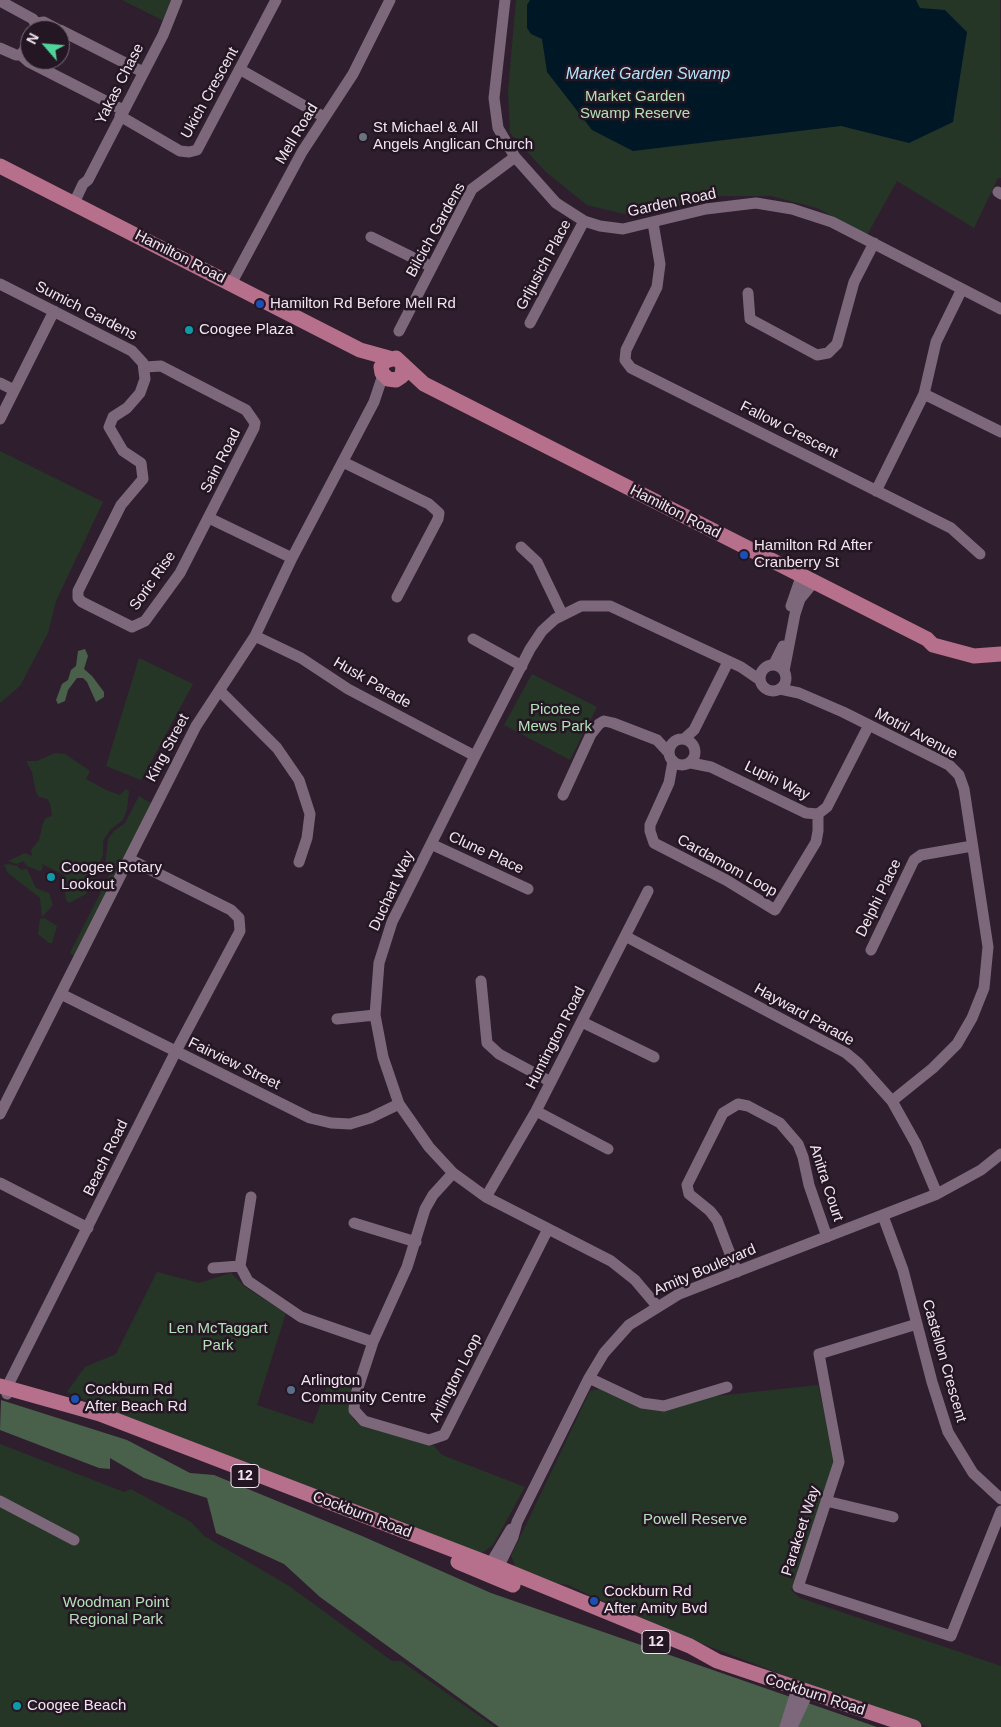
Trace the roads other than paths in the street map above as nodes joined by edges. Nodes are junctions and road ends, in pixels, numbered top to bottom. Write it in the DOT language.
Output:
graph roads {
  1 [pos="0,0"];
  2 [pos="177,0"];
  3 [pos="276,0"];
  4 [pos="390,0"];
  5 [pos="505,0"];
  6 [pos="32,20"];
  7 [pos="70,35"];
  8 [pos="0,48"];
  9 [pos="20,55"];
  10 [pos="43,70"];
  11 [pos="241,70"];
  12 [pos="142,72"];
  13 [pos="121,113"];
  14 [pos="324,117"];
  15 [pos="515,157"];
  16 [pos="0,166"];
  17 [pos="76,204"];
  18 [pos="584,221"];
  19 [pos="653,222"];
  20 [pos="371,237"];
  21 [pos="874,243"];
  22 [pos="432,267"];
  23 [pos="0,284"];
  24 [pos="231,284"];
  25 [pos="962,290"];
  26 [pos="748,293"];
  27 [pos="1001,309"];
  28 [pos="54,311"];
  29 [pos="530,323"];
  30 [pos="399,331"];
  31 [pos="144,368"];
  32 [pos="389,373"];
  33 [pos="0,383"];
  34 [pos="424,384"];
  35 [pos="14,390"];
  36 [pos="924,394"];
  37 [pos="0,419"];
  38 [pos="1001,432"];
  39 [pos="343,462"];
  40 [pos="876,491"];
  41 [pos="209,518"];
  42 [pos="521,547"];
  43 [pos="980,554"];
  44 [pos="292,558"];
  45 [pos="807,580"];
  46 [pos="397,597"];
  47 [pos="562,614"];
  48 [pos="255,636"];
  49 [pos="474,639"];
  50 [pos="1001,646"];
  51 [pos="975,651"];
  52 [pos="1001,654"];
  53 [pos="728,662"];
  54 [pos="522,666"];
  55 [pos="766,671"];
  56 [pos="785,675"];
  57 [pos="780,689"];
  58 [pos="220,691"];
  59 [pos="799,693"];
  60 [pos="869,726"];
  61 [pos="683,752"];
  62 [pos="475,756"];
  63 [pos="563,795"];
  64 [pos="818,814"];
  65 [pos="431,844"];
  66 [pos="972,846"];
  67 [pos="129,859"];
  68 [pos="299,862"];
  69 [pos="528,889"];
  70 [pos="648,891"];
  71 [pos="625,936"];
  72 [pos="871,950"];
  73 [pos="481,981"];
  74 [pos="61,994"];
  75 [pos="375,1015"];
  76 [pos="337,1018"];
  77 [pos="582,1022"];
  78 [pos="175,1052"];
  79 [pos="654,1057"];
  80 [pos="551,1082"];
  81 [pos="892,1101"];
  82 [pos="399,1104"];
  83 [pos="536,1111"];
  84 [pos="0,1114"];
  85 [pos="608,1149"];
  86 [pos="1001,1154"];
  87 [pos="453,1173"];
  88 [pos="1,1186"];
  89 [pos="938,1194"];
  90 [pos="251,1197"];
  91 [pos="486,1197"];
  92 [pos="883,1216"];
  93 [pos="354,1223"];
  94 [pos="88,1228"];
  95 [pos="548,1229"];
  96 [pos="827,1237"];
  97 [pos="416,1242"];
  98 [pos="240,1266"];
  99 [pos="213,1268"];
  100 [pos="737,1272"];
  101 [pos="657,1306"];
  102 [pos="917,1324"];
  103 [pos="372,1342"];
  104 [pos="590,1378"];
  105 [pos="727,1387"];
  106 [pos="4,1390"];
  107 [pos="1001,1499"];
  108 [pos="0,1500"];
  109 [pos="826,1501"];
  110 [pos="1001,1511"];
  111 [pos="894,1517"];
  112 [pos="74,1540"];
  113 [pos="491,1571"];
  114 [pos="803,1691"];
  115 [pos="784,1727"];
  116 [pos="792,1727"];
  117 [pos="914,1727"];
  1 -- 6 [label="street"];
  2 -- 12 [label="street, Yakas Chase"];
  3 -- 11 [label="street, Ukich Crescent"];
  4 -- 14 [label="street, Mell Road"];
  5 -- 15 [label="street, Garden Road"];
  7 -- 12 [label="street"];
  8 -- 9 [label="street"];
  10 -- 13 [label="street"];
  11 -- 13 [label="street, Ukich Crescent"];
  11 -- 14 [label="street"];
  12 -- 13 [label="street, Yakas Chase"];
  13 -- 17 [label="street, Yakas Chase"];
  14 -- 24 [label="street, Mell Road"];
  15 -- 18 [label="street, Garden Road"];
  15 -- 22 [label="street, Bilcich Gardens"];
  16 -- 17 [label="main road, Hamilton Road"];
  17 -- 24 [label="main road, Hamilton Road"];
  18 -- 19 [label="street, Garden Road"];
  18 -- 29 [label="street, Grljusich Place"];
  19 -- 21 [label="street, Garden Road"];
  19 -- 40 [label="street, Fallow Crescent"];
  20 -- 22 [label="street"];
  21 -- 25 [label="street, Garden Road"];
  21 -- 26 [label="street"];
  22 -- 30 [label="street, Bilcich Gardens"];
  23 -- 28 [label="street, Sumich Gardens"];
  24 -- 32 [label="main road, Hamilton Road"];
  25 -- 27 [label="street, Garden Road"];
  25 -- 36 [label="street"];
  28 -- 31 [label="street, Sumich Gardens"];
  28 -- 35 [label="street"];
  31 -- 41 [label="street, Sain Road"];
  31 -- 41 [label="street, Soric Rise"];
  32 -- 34 [label="main road, Hamilton Road"];
  32 -- 34 [label="main road, Hamilton Road"];
  32 -- 39 [label="street, King Street"];
  33 -- 35 [label="street"];
  34 -- 45 [label="main road, Hamilton Road"];
  35 -- 37 [label="street"];
  36 -- 38 [label="street"];
  36 -- 40 [label="street"];
  39 -- 44 [label="street, King Street"];
  39 -- 46 [label="street"];
  40 -- 43 [label="street, Fallow Crescent"];
  41 -- 44 [label="street, Sain Road"];
  42 -- 47 [label="street"];
  44 -- 48 [label="street, King Street"];
  45 -- 51 [label="main road, Hamilton Road"];
  45 -- 55 [label="street"];
  45 -- 56 [label="street"];
  47 -- 53 [label="street, Duchart Way"];
  47 -- 54 [label="street, Duchart Way"];
  48 -- 58 [label="street, King Street"];
  48 -- 62 [label="street, Husk Parade"];
  49 -- 54 [label="street"];
  50 -- 51 [label="main road, Hamilton Road"];
  51 -- 52 [label="main road, Hamilton Road"];
  53 -- 55 [label="street, Duchart Way"];
  53 -- 61 [label="street"];
  54 -- 62 [label="street, Duchart Way"];
  55 -- 56 [label="street, Motril Avenue"];
  55 -- 57 [label="street, Motril Avenue"];
  56 -- 57 [label="street"];
  56 -- 59 [label="street, Motril Avenue"];
  57 -- 59 [label="street, Motril Avenue"];
  58 -- 67 [label="street, King Street"];
  58 -- 68 [label="street"];
  59 -- 60 [label="street, Motril Avenue"];
  60 -- 64 [label="street, Lupin Way"];
  60 -- 66 [label="street, Motril Avenue"];
  61 -- 63 [label="street, Lupin Way"];
  61 -- 64 [label="street, Lupin Way"];
  61 -- 64 [label="street, Cardamom Loop"];
  62 -- 65 [label="street, Duchart Way"];
  65 -- 69 [label="street, Clune Place"];
  65 -- 75 [label="street, Duchart Way"];
  66 -- 72 [label="street, Delphi Place"];
  66 -- 81 [label="street, Motril Avenue"];
  67 -- 74 [label="street, King Street"];
  67 -- 78 [label="street, Beach Road"];
  70 -- 71 [label="street, Huntington Road"];
  71 -- 77 [label="street, Huntington Road"];
  71 -- 81 [label="street, Hayward Parade"];
  73 -- 80 [label="street"];
  74 -- 78 [label="street, Fairview Street"];
  74 -- 84 [label="street, King Street"];
  75 -- 76 [label="street"];
  75 -- 82 [label="street, Duchart Way"];
  77 -- 79 [label="street"];
  77 -- 80 [label="street, Huntington Road"];
  78 -- 82 [label="street, Fairview Street"];
  78 -- 94 [label="street, Beach Road"];
  80 -- 83 [label="street, Huntington Road"];
  81 -- 89 [label="street, Hayward Parade"];
  82 -- 87 [label="street, Duchart Way"];
  83 -- 85 [label="street"];
  83 -- 91 [label="street, Huntington Road"];
  86 -- 89 [label="street, Amity Boulevard"];
  87 -- 91 [label="street, Duchart Way"];
  87 -- 97 [label="street, Arlington Loop"];
  88 -- 94 [label="street"];
  89 -- 92 [label="street, Amity Boulevard"];
  90 -- 98 [label="street"];
  91 -- 95 [label="street, Duchart Way"];
  92 -- 96 [label="street, Amity Boulevard"];
  92 -- 102 [label="street, Castellon Crescent"];
  93 -- 97 [label="street"];
  94 -- 106 [label="street, Beach Road"];
  95 -- 101 [label="street, Duchart Way"];
  95 -- 103 [label="street, Arlington Loop"];
  96 -- 100 [label="street, Amity Boulevard"];
  96 -- 100 [label="street, Anitra Court"];
  97 -- 103 [label="street, Arlington Loop"];
  98 -- 99 [label="street"];
  98 -- 103 [label="street"];
  100 -- 101 [label="street, Amity Boulevard"];
  101 -- 104 [label="street, Amity Boulevard"];
  102 -- 107 [label="street, Castellon Crescent"];
  102 -- 109 [label="street, Parakeet Way"];
  104 -- 105 [label="street"];
  104 -- 113 [label="street, Amity Boulevard"];
  106 -- 113 [label="main road, Cockburn Road / 12"];
  108 -- 112 [label="street"];
  109 -- 110 [label="street, Parakeet Way"];
  109 -- 111 [label="street"];
  113 -- 114 [label="main road, Cockburn Road / 12"];
  114 -- 115 [label="street"];
  114 -- 116 [label="street"];
  114 -- 117 [label="main road, Cockburn Road / 12"];
}
